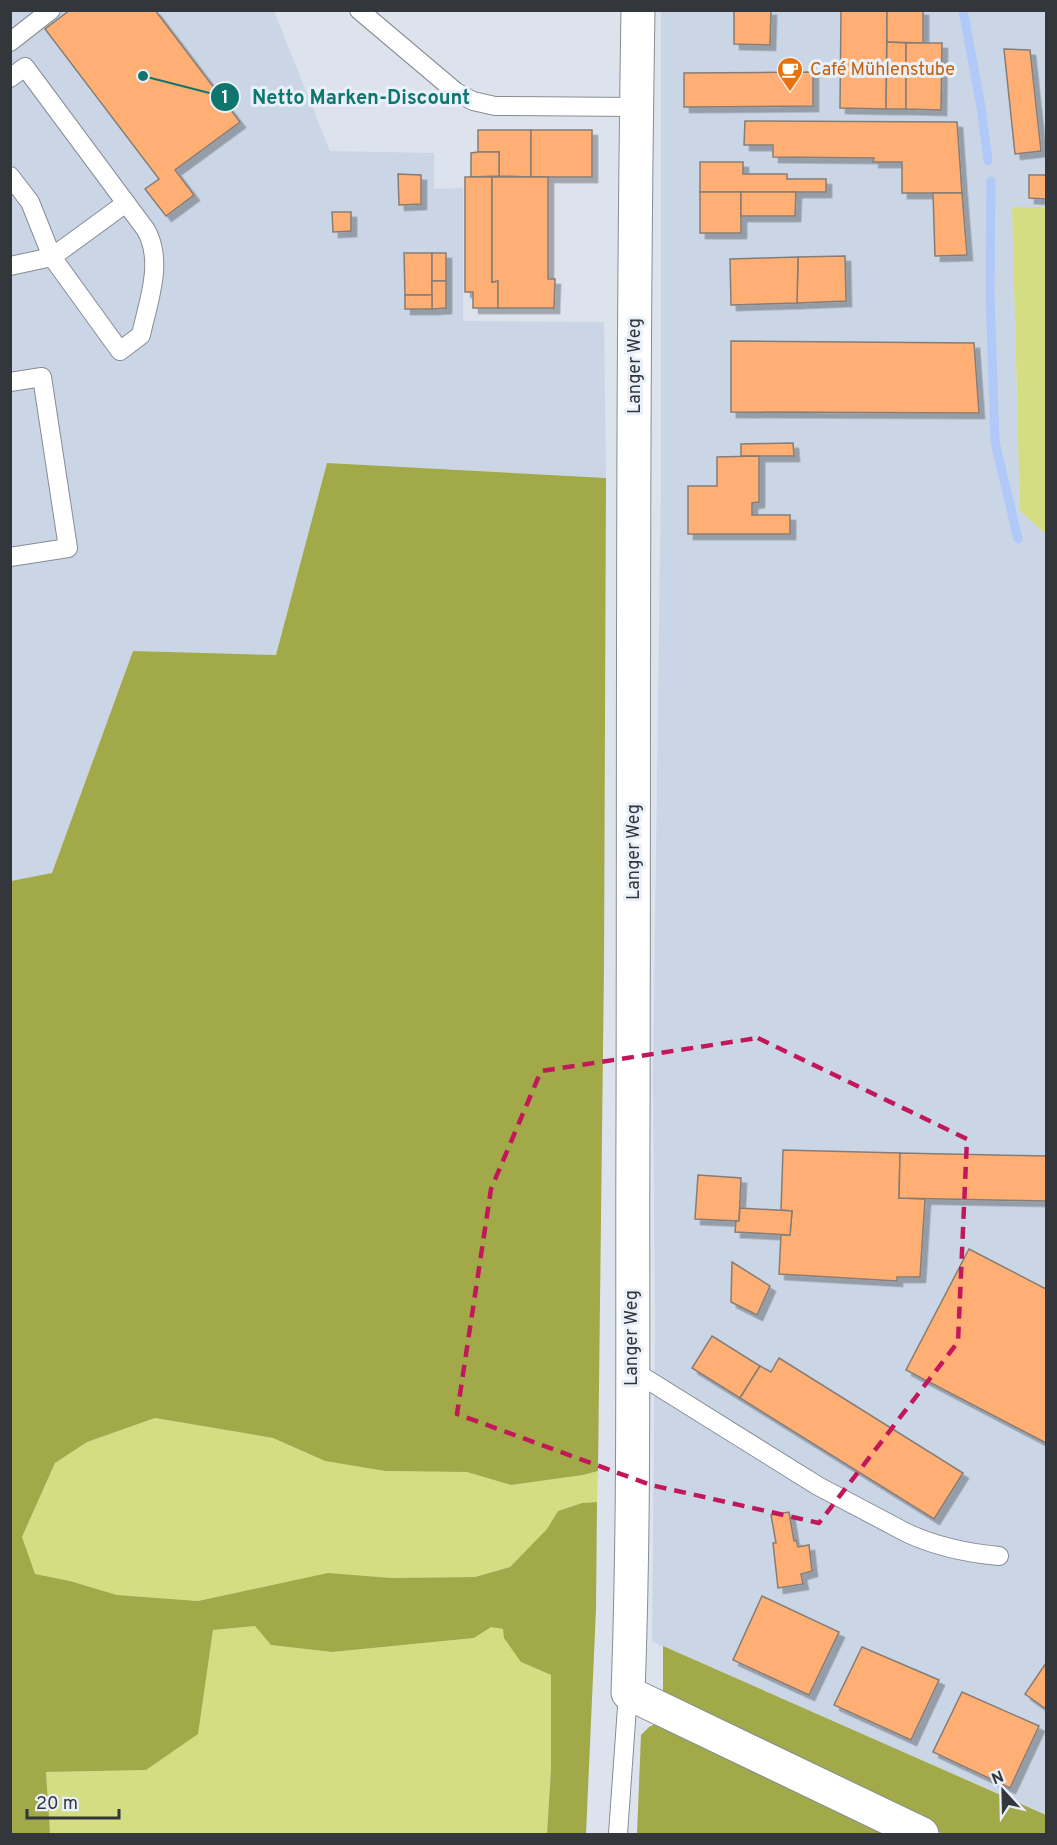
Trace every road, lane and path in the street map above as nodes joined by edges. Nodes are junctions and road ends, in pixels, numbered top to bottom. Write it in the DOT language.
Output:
graph roads {
  1 [pos="51,10"];
  2 [pos="359,10"];
  3 [pos="639,10"];
  4 [pos="10,42"];
  5 [pos="10,78"];
  6 [pos="637,107"];
  7 [pos="10,176"];
  8 [pos="126,203"];
  9 [pos="52,257"];
  10 [pos="10,266"];
  11 [pos="10,382"];
  12 [pos="10,557"];
  13 [pos="632,1370"];
  14 [pos="999,1557"];
  15 [pos="628,1693"];
  16 [pos="618,1834"];
  17 [pos="922,1834"];
  1 -- 4 [label="lane"];
  2 -- 6 [label="lane"];
  3 -- 6 [label="street, Langer Weg"];
  5 -- 8 [label="lane"];
  6 -- 13 [label="street, Langer Weg"];
  7 -- 9 [label="lane"];
  8 -- 9 [label="lane"];
  8 -- 9 [label="lane"];
  9 -- 10 [label="lane"];
  11 -- 12 [label="lane"];
  13 -- 14 [label="lane"];
  13 -- 15 [label="street, Langer Weg"];
  15 -- 16 [label="lane"];
  15 -- 17 [label="street"];
}
